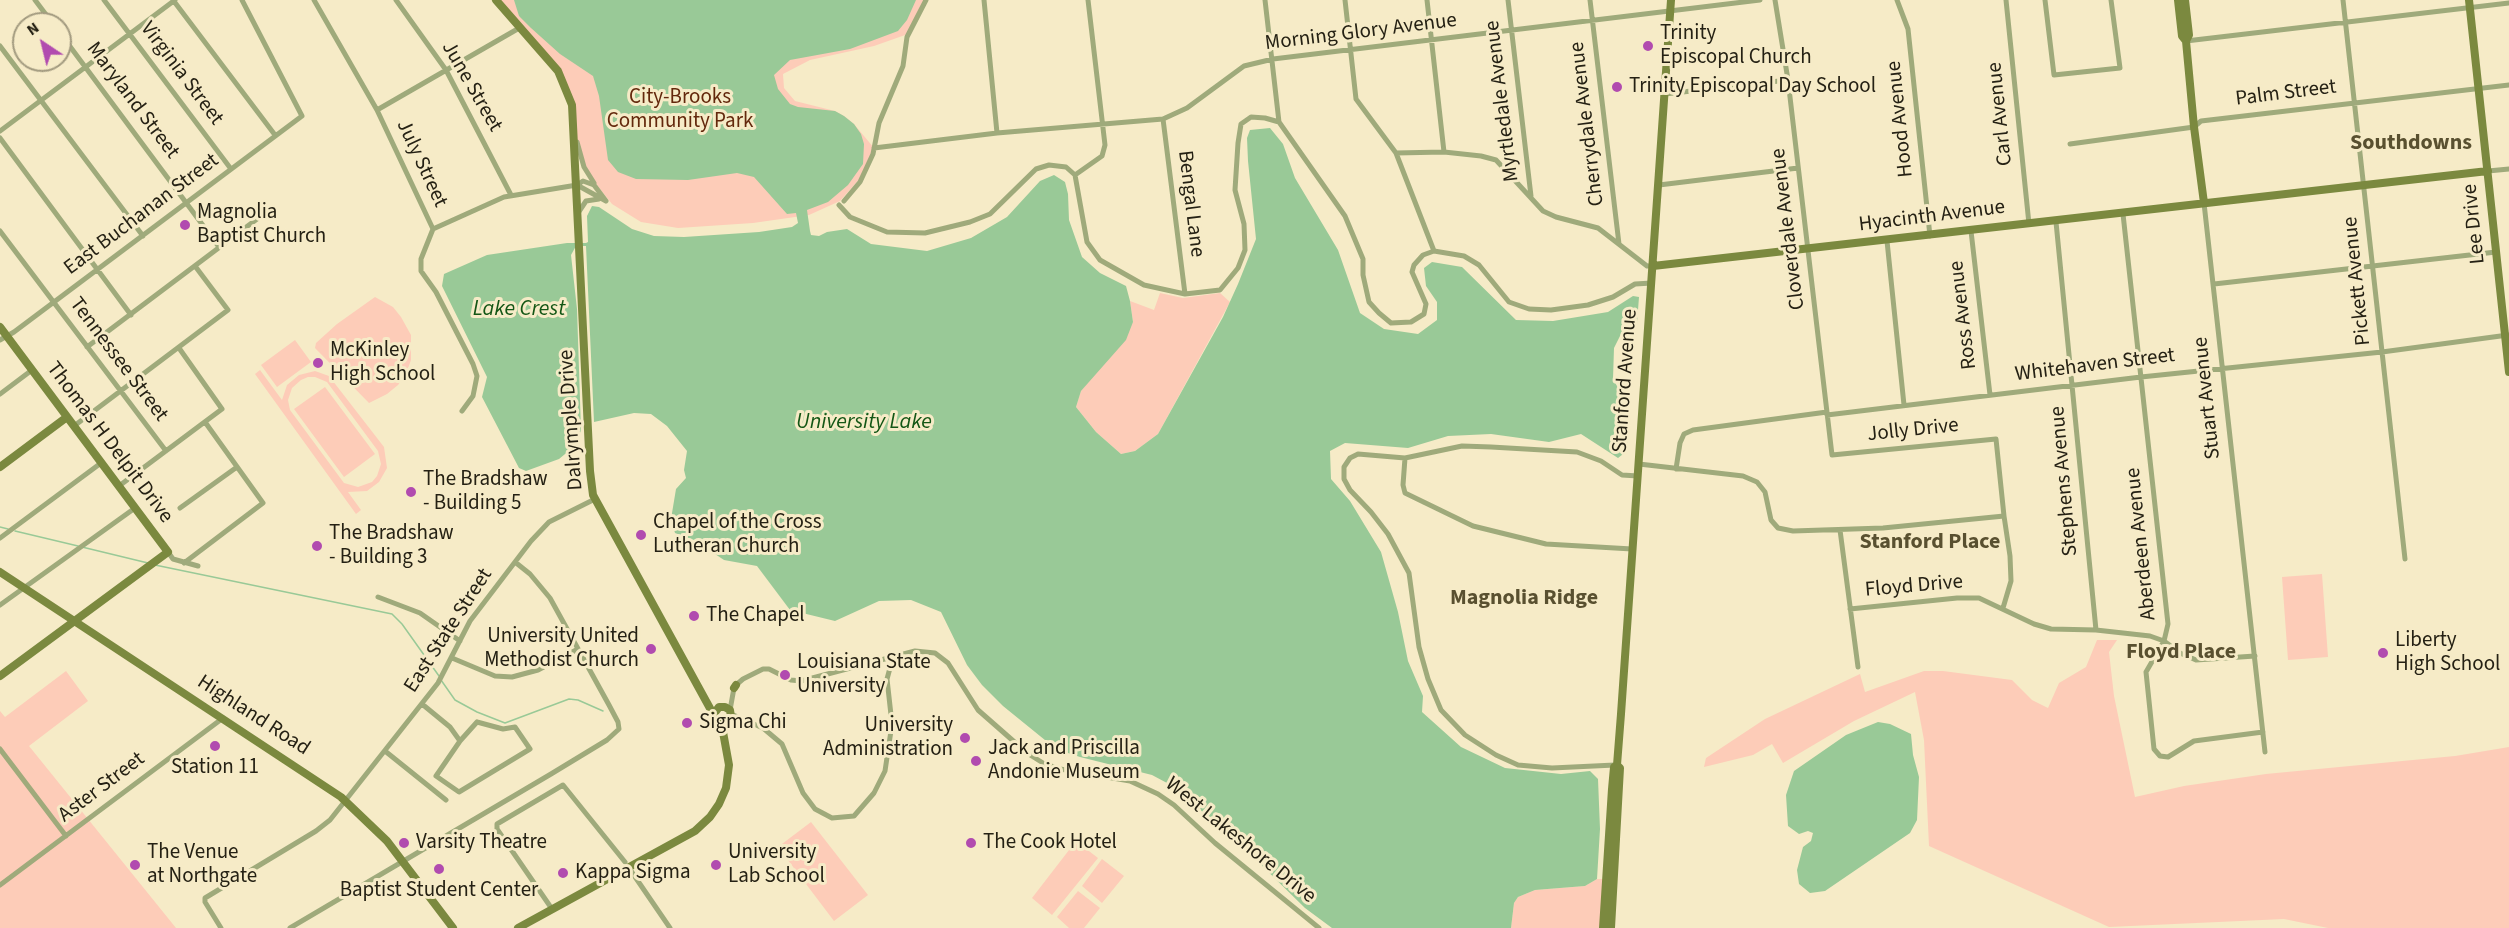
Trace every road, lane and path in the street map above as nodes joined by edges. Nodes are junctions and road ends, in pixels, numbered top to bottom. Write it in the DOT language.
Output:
graph roads {
  1 [pos="104,0"];
  2 [pos="174,0"];
  3 [pos="242,0"];
  4 [pos="314,0"];
  5 [pos="396,0"];
  6 [pos="496,0"];
  7 [pos="926,0"];
  8 [pos="984,0"];
  9 [pos="1088,0"];
  10 [pos="1265,0"];
  11 [pos="1345,0"];
  12 [pos="1427,0"];
  13 [pos="1508,0"];
  14 [pos="1590,0"];
  15 [pos="1671,0"];
  16 [pos="1760,0"];
  17 [pos="1775,0"];
  18 [pos="1897,0"];
  19 [pos="2006,0"];
  20 [pos="2045,0"];
  21 [pos="2111,0"];
  22 [pos="2178,0"];
  23 [pos="2185,0"];
  24 [pos="2343,0"];
  25 [pos="2469,3"];
  26 [pos="2509,3"];
  27 [pos="1671,10"];
  28 [pos="1592,20"];
  29 [pos="2345,23"];
  30 [pos="520,27"];
  31 [pos="1511,30"];
  32 [pos="130,34"];
  33 [pos="1431,40"];
  34 [pos="2186,41"];
  35 [pos="0,46"];
  36 [pos="72,49"];
  37 [pos="1351,49"];
  38 [pos="1273,58"];
  39 [pos="86,68"];
  40 [pos="446,70"];
  41 [pos="1788,80"];
  42 [pos="2509,86"];
  43 [pos="2479,89"];
  44 [pos="1665,94"];
  45 [pos="41,100"];
  46 [pos="2354,103"];
  47 [pos="377,110"];
  48 [pos="1163,119"];
  49 [pos="1279,122"];
  50 [pos="1102,126"];
  51 [pos="2194,127"];
  52 [pos="0,131"];
  53 [pos="998,133"];
  54 [pos="275,135"];
  55 [pos="0,138"];
  56 [pos="575,138"];
  57 [pos="2070,144"];
  58 [pos="874,148"];
  59 [pos="1444,152"];
  60 [pos="1396,153"];
  61 [pos="1798,168"];
  62 [pos="231,169"];
  63 [pos="2509,169"];
  64 [pos="2488,171"];
  65 [pos="1075,176"];
  66 [pos="577,184"];
  67 [pos="1659,185"];
  68 [pos="2364,185"];
  69 [pos="596,187"];
  70 [pos="511,195"];
  71 [pos="1531,198"];
  72 [pos="602,200"];
  73 [pos="186,203"];
  74 [pos="2204,203"];
  75 [pos="578,213"];
  76 [pos="2122,214"];
  77 [pos="257,219"];
  78 [pos="2056,222"];
  79 [pos="2029,224"];
  80 [pos="433,229"];
  81 [pos="0,231"];
  82 [pos="1971,231"];
  83 [pos="142,236"];
  84 [pos="1930,236"];
  85 [pos="1887,241"];
  86 [pos="1619,244"];
  87 [pos="219,248"];
  88 [pos="1808,250"];
  89 [pos="1434,251"];
  90 [pos="2496,252"];
  91 [pos="195,266"];
  92 [pos="1653,266"];
  93 [pos="2373,266"];
  94 [pos="98,269"];
  95 [pos="1652,283"];
  96 [pos="2214,284"];
  97 [pos="1185,294"];
  98 [pos="53,302"];
  99 [pos="131,315"];
  100 [pos="0,327"];
  101 [pos="2507,335"];
  102 [pos="3,338"];
  103 [pos="87,347"];
  104 [pos="179,348"];
  105 [pos="2382,352"];
  106 [pos="2223,369"];
  107 [pos="32,370"];
  108 [pos="2509,372"];
  109 [pos="2141,377"];
  110 [pos="2073,385"];
  111 [pos="120,392"];
  112 [pos="0,394"];
  113 [pos="1990,395"];
  114 [pos="1904,405"];
  115 [pos="462,411"];
  116 [pos="1827,414"];
  117 [pos="67,417"];
  118 [pos="205,423"];
  119 [pos="74,426"];
  120 [pos="166,451"];
  121 [pos="1832,455"];
  122 [pos="1405,458"];
  123 [pos="101,463"];
  124 [pos="1639,464"];
  125 [pos="0,467"];
  126 [pos="237,467"];
  127 [pos="1676,469"];
  128 [pos="1638,476"];
  129 [pos="119,486"];
  130 [pos="595,499"];
  131 [pos="135,508"];
  132 [pos="180,508"];
  133 [pos="2004,516"];
  134 [pos="1840,530"];
  135 [pos="2,537"];
  136 [pos="1632,549"];
  137 [pos="165,554"];
  138 [pos="2405,559"];
  139 [pos="515,562"];
  140 [pos="184,563"];
  141 [pos="198,566"];
  142 [pos="0,572"];
  143 [pos="25,588"];
  144 [pos="378,597"];
  145 [pos="0,605"];
  146 [pos="2003,608"];
  147 [pos="1850,609"];
  148 [pos="75,620"];
  149 [pos="2096,630"];
  150 [pos="460,641"];
  151 [pos="2164,641"];
  152 [pos="578,649"];
  153 [pos="2255,656"];
  154 [pos="893,657"];
  155 [pos="452,658"];
  156 [pos="1858,667"];
  157 [pos="0,676"];
  158 [pos="701,694"];
  159 [pos="422,704"];
  160 [pos="725,709"];
  161 [pos="223,718"];
  162 [pos="720,723"];
  163 [pos="2263,732"];
  164 [pos="460,741"];
  165 [pos="0,749"];
  166 [pos="385,751"];
  167 [pos="2265,752"];
  168 [pos="1617,765"];
  169 [pos="345,800"];
  170 [pos="446,800"];
  171 [pos="66,836"];
  172 [pos="403,861"];
  173 [pos="627,865"];
  174 [pos="0,885"];
  175 [pos="552,909"];
  176 [pos="221,928"];
  177 [pos="290,928"];
  178 [pos="453,928"];
  179 [pos="518,928"];
  180 [pos="670,928"];
  181 [pos="1319,928"];
  182 [pos="1603,928"];
  183 [pos="1611,928"];
  1 -- 32 [label="street, Virginia Street"];
  2 -- 32 [label="street"];
  2 -- 54 [label="street"];
  3 -- 54 [label="street, East Buchanan Street"];
  4 -- 47 [label="street, July Street"];
  5 -- 40 [label="street, June Street"];
  6 -- 30 [label="street, Dalrymple Drive"];
  7 -- 58 [label="street"];
  8 -- 53 [label="street"];
  9 -- 50 [label="street"];
  10 -- 38 [label="street"];
  11 -- 37 [label="street"];
  12 -- 33 [label="street"];
  13 -- 31 [label="street, Myrtledale Avenue"];
  14 -- 28 [label="street, Cherrydale Avenue"];
  15 -- 27 [label="street, Stanford Avenue"];
  16 -- 27 [label="street, Morning Glory Avenue"];
  17 -- 41 [label="street, Cloverdale Avenue"];
  18 -- 84 [label="street, Hood Avenue"];
  19 -- 79 [label="street, Carl Avenue"];
  20 -- 21 [label="street"];
  22 -- 34 [label="street, Stuart Avenue"];
  23 -- 34 [label="street, Stuart Avenue"];
  24 -- 29 [label="street, Pickett Avenue"];
  25 -- 26 [label="street"];
  25 -- 29 [label="street"];
  25 -- 43 [label="street, Lee Drive"];
  27 -- 28 [label="street, Morning Glory Avenue"];
  27 -- 44 [label="street, Stanford Avenue"];
  28 -- 31 [label="street, Morning Glory Avenue"];
  28 -- 86 [label="street, Cherrydale Avenue"];
  29 -- 34 [label="street"];
  29 -- 46 [label="street, Pickett Avenue"];
  30 -- 40 [label="street"];
  30 -- 56 [label="street, Dalrymple Drive"];
  31 -- 33 [label="street, Morning Glory Avenue"];
  31 -- 71 [label="street, Myrtledale Avenue"];
  32 -- 39 [label="street"];
  32 -- 62 [label="street, Virginia Street"];
  33 -- 37 [label="street, Morning Glory Avenue"];
  33 -- 59 [label="street"];
  34 -- 51 [label="street, Stuart Avenue"];
  35 -- 45 [label="street"];
  36 -- 39 [label="street, Maryland Street"];
  37 -- 38 [label="street, Morning Glory Avenue"];
  37 -- 60 [label="street"];
  38 -- 48 [label="street, Morning Glory Avenue"];
  38 -- 49 [label="street"];
  39 -- 45 [label="street"];
  39 -- 73 [label="street, Maryland Street"];
  40 -- 47 [label="street"];
  40 -- 70 [label="street, June Street"];
  41 -- 44 [label="street"];
  41 -- 61 [label="street, Cloverdale Avenue"];
  42 -- 43 [label="street, Palm Street"];
  43 -- 46 [label="street, Palm Street"];
  43 -- 64 [label="street, Lee Drive"];
  44 -- 67 [label="street, Stanford Avenue"];
  45 -- 52 [label="street"];
  45 -- 83 [label="street"];
  46 -- 51 [label="street, Palm Street"];
  46 -- 68 [label="street, Pickett Avenue"];
  47 -- 80 [label="street, July Street"];
  48 -- 50 [label="street, Morning Glory Avenue"];
  48 -- 97 [label="street, Bengal Lane"];
  49 -- 89 [label="street"];
  49 -- 97 [label="street"];
  50 -- 53 [label="street, Morning Glory Avenue"];
  50 -- 65 [label="street"];
  51 -- 57 [label="street, Palm Street"];
  51 -- 74 [label="street, Stuart Avenue"];
  53 -- 58 [label="street, Morning Glory Avenue"];
  54 -- 62 [label="street, East Buchanan Street"];
  55 -- 94 [label="street"];
  56 -- 66 [label="street, Dalrymple Drive"];
  56 -- 69 [label="street"];
  58 -- 65 [label="street"];
  59 -- 60 [label="street"];
  59 -- 71 [label="street"];
  60 -- 89 [label="street"];
  61 -- 67 [label="street"];
  61 -- 88 [label="street, Cloverdale Avenue"];
  62 -- 73 [label="street, East Buchanan Street"];
  63 -- 64 [label="street, Hyacinth Avenue"];
  64 -- 68 [label="street, Hyacinth Avenue"];
  64 -- 90 [label="street, Lee Drive"];
  65 -- 97 [label="street"];
  66 -- 69 [label="street"];
  66 -- 70 [label="street"];
  66 -- 72 [label="street"];
  66 -- 75 [label="street, Dalrymple Drive"];
  67 -- 92 [label="street, Stanford Avenue"];
  68 -- 74 [label="street, Hyacinth Avenue"];
  68 -- 93 [label="street, Pickett Avenue"];
  69 -- 72 [label="street"];
  70 -- 80 [label="street"];
  71 -- 86 [label="street"];
  72 -- 75 [label="street"];
  73 -- 83 [label="street, East Buchanan Street"];
  73 -- 87 [label="street, Maryland Street"];
  74 -- 76 [label="street, Hyacinth Avenue"];
  74 -- 96 [label="street, Stuart Avenue"];
  75 -- 130 [label="street, Dalrymple Drive"];
  76 -- 78 [label="street, Hyacinth Avenue"];
  76 -- 109 [label="street, Aberdeen Avenue"];
  77 -- 87 [label="street"];
  78 -- 79 [label="street, Hyacinth Avenue"];
  78 -- 110 [label="street, Stephens Avenue"];
  79 -- 82 [label="street, Hyacinth Avenue"];
  80 -- 115 [label="street, July Street"];
  81 -- 98 [label="street, Tennessee Street"];
  82 -- 84 [label="street, Hyacinth Avenue"];
  82 -- 113 [label="street, Ross Avenue"];
  83 -- 94 [label="street, East Buchanan Street"];
  84 -- 85 [label="street, Hyacinth Avenue"];
  85 -- 88 [label="street, Hyacinth Avenue"];
  85 -- 114 [label="street"];
  86 -- 92 [label="street"];
  87 -- 91 [label="street"];
  88 -- 92 [label="street, Hyacinth Avenue"];
  88 -- 116 [label="street, Cloverdale Avenue"];
  89 -- 95 [label="street"];
  90 -- 93 [label="street"];
  90 -- 101 [label="street, Lee Drive"];
  91 -- 99 [label="street"];
  91 -- 104 [label="street"];
  92 -- 95 [label="street, Stanford Avenue"];
  93 -- 96 [label="street"];
  93 -- 105 [label="street, Pickett Avenue"];
  94 -- 98 [label="street, East Buchanan Street"];
  94 -- 99 [label="street"];
  95 -- 124 [label="street, Stanford Avenue"];
  96 -- 106 [label="street, Stuart Avenue"];
  98 -- 102 [label="street, East Buchanan Street"];
  98 -- 103 [label="street, Tennessee Street"];
  99 -- 103 [label="street"];
  100 -- 102 [label="street, Thomas H Delpit Drive"];
  101 -- 105 [label="street, Whitehaven Street"];
  101 -- 108 [label="street, Lee Drive"];
  102 -- 107 [label="street, Thomas H Delpit Drive"];
  103 -- 111 [label="street, Tennessee Street"];
  104 -- 111 [label="street"];
  104 -- 118 [label="street"];
  105 -- 106 [label="street, Whitehaven Street"];
  105 -- 138 [label="street, Pickett Avenue"];
  106 -- 109 [label="street, Whitehaven Street"];
  106 -- 153 [label="street, Stuart Avenue"];
  107 -- 112 [label="street"];
  107 -- 117 [label="street, Thomas H Delpit Drive"];
  109 -- 110 [label="street, Whitehaven Street"];
  109 -- 151 [label="street, Aberdeen Avenue"];
  110 -- 113 [label="street, Whitehaven Street"];
  110 -- 149 [label="street, Stephens Avenue"];
  111 -- 119 [label="street"];
  111 -- 120 [label="street, Tennessee Street"];
  113 -- 114 [label="street, Whitehaven Street"];
  114 -- 116 [label="street, Whitehaven Street"];
  116 -- 121 [label="street, Cloverdale Avenue"];
  116 -- 127 [label="street, Whitehaven Street"];
  117 -- 119 [label="street, Thomas H Delpit Drive"];
  117 -- 125 [label="street"];
  118 -- 120 [label="street"];
  118 -- 126 [label="street"];
  119 -- 123 [label="street, Thomas H Delpit Drive"];
  120 -- 129 [label="street"];
  121 -- 133 [label="street, Jolly Drive"];
  122 -- 128 [label="street"];
  122 -- 136 [label="street"];
  122 -- 168 [label="street"];
  123 -- 129 [label="street, Thomas H Delpit Drive"];
  123 -- 135 [label="street"];
  124 -- 127 [label="street"];
  124 -- 128 [label="street, Stanford Avenue"];
  126 -- 132 [label="street"];
  126 -- 140 [label="street"];
  127 -- 134 [label="street"];
  128 -- 136 [label="street, Stanford Avenue"];
  129 -- 131 [label="street, Thomas H Delpit Drive"];
  130 -- 139 [label="street, East State Street"];
  130 -- 158 [label="street, Dalrymple Drive"];
  131 -- 137 [label="street, Thomas H Delpit Drive"];
  131 -- 143 [label="street"];
  133 -- 134 [label="street"];
  133 -- 146 [label="street"];
  134 -- 147 [label="street"];
  136 -- 168 [label="street, Stanford Avenue"];
  137 -- 140 [label="street, Thomas H Delpit Drive"];
  137 -- 148 [label="street"];
  139 -- 150 [label="street, East State Street"];
  139 -- 152 [label="street"];
  140 -- 141 [label="street, Thomas H Delpit Drive"];
  142 -- 143 [label="street, Highland Road"];
  143 -- 145 [label="street"];
  143 -- 148 [label="street, Highland Road"];
  144 -- 150 [label="street"];
  146 -- 147 [label="street, Floyd Drive"];
  146 -- 149 [label="street, Floyd Drive"];
  147 -- 156 [label="street"];
  148 -- 157 [label="street"];
  148 -- 161 [label="street, Highland Road"];
  149 -- 151 [label="street, Floyd Drive"];
  150 -- 155 [label="street, East State Street"];
  151 -- 153 [label="street, Floyd Drive"];
  151 -- 163 [label="street, Aberdeen Avenue"];
  152 -- 155 [label="street"];
  152 -- 172 [label="street"];
  153 -- 163 [label="street, Stuart Avenue"];
  154 -- 160 [label="street, West Lakeshore Drive"];
  154 -- 160 [label="street"];
  154 -- 181 [label="street, West Lakeshore Drive"];
  155 -- 159 [label="street, East State Street"];
  158 -- 160 [label="street, Dalrymple Drive"];
  158 -- 162 [label="street, Dalrymple Drive"];
  159 -- 164 [label="street"];
  159 -- 166 [label="street, East State Street"];
  160 -- 162 [label="street"];
  160 -- 162 [label="street"];
  161 -- 169 [label="street, Highland Road"];
  161 -- 171 [label="street, Aster Street"];
  162 -- 173 [label="street, Dalrymple Drive"];
  163 -- 167 [label="street, Stuart Avenue"];
  164 -- 164 [label="street"];
  165 -- 171 [label="street"];
  166 -- 169 [label="street, East State Street"];
  166 -- 170 [label="street"];
  168 -- 182 [label="street, Stanford Avenue"];
  168 -- 183 [label="street, Stanford Avenue"];
  169 -- 172 [label="street, Highland Road"];
  169 -- 176 [label="street, East State Street"];
  171 -- 174 [label="street, Aster Street"];
  172 -- 177 [label="street"];
  172 -- 178 [label="street, Highland Road"];
  173 -- 175 [label="street, Dalrymple Drive"];
  173 -- 175 [label="street"];
  173 -- 180 [label="street"];
  175 -- 179 [label="street, Dalrymple Drive"];
}
